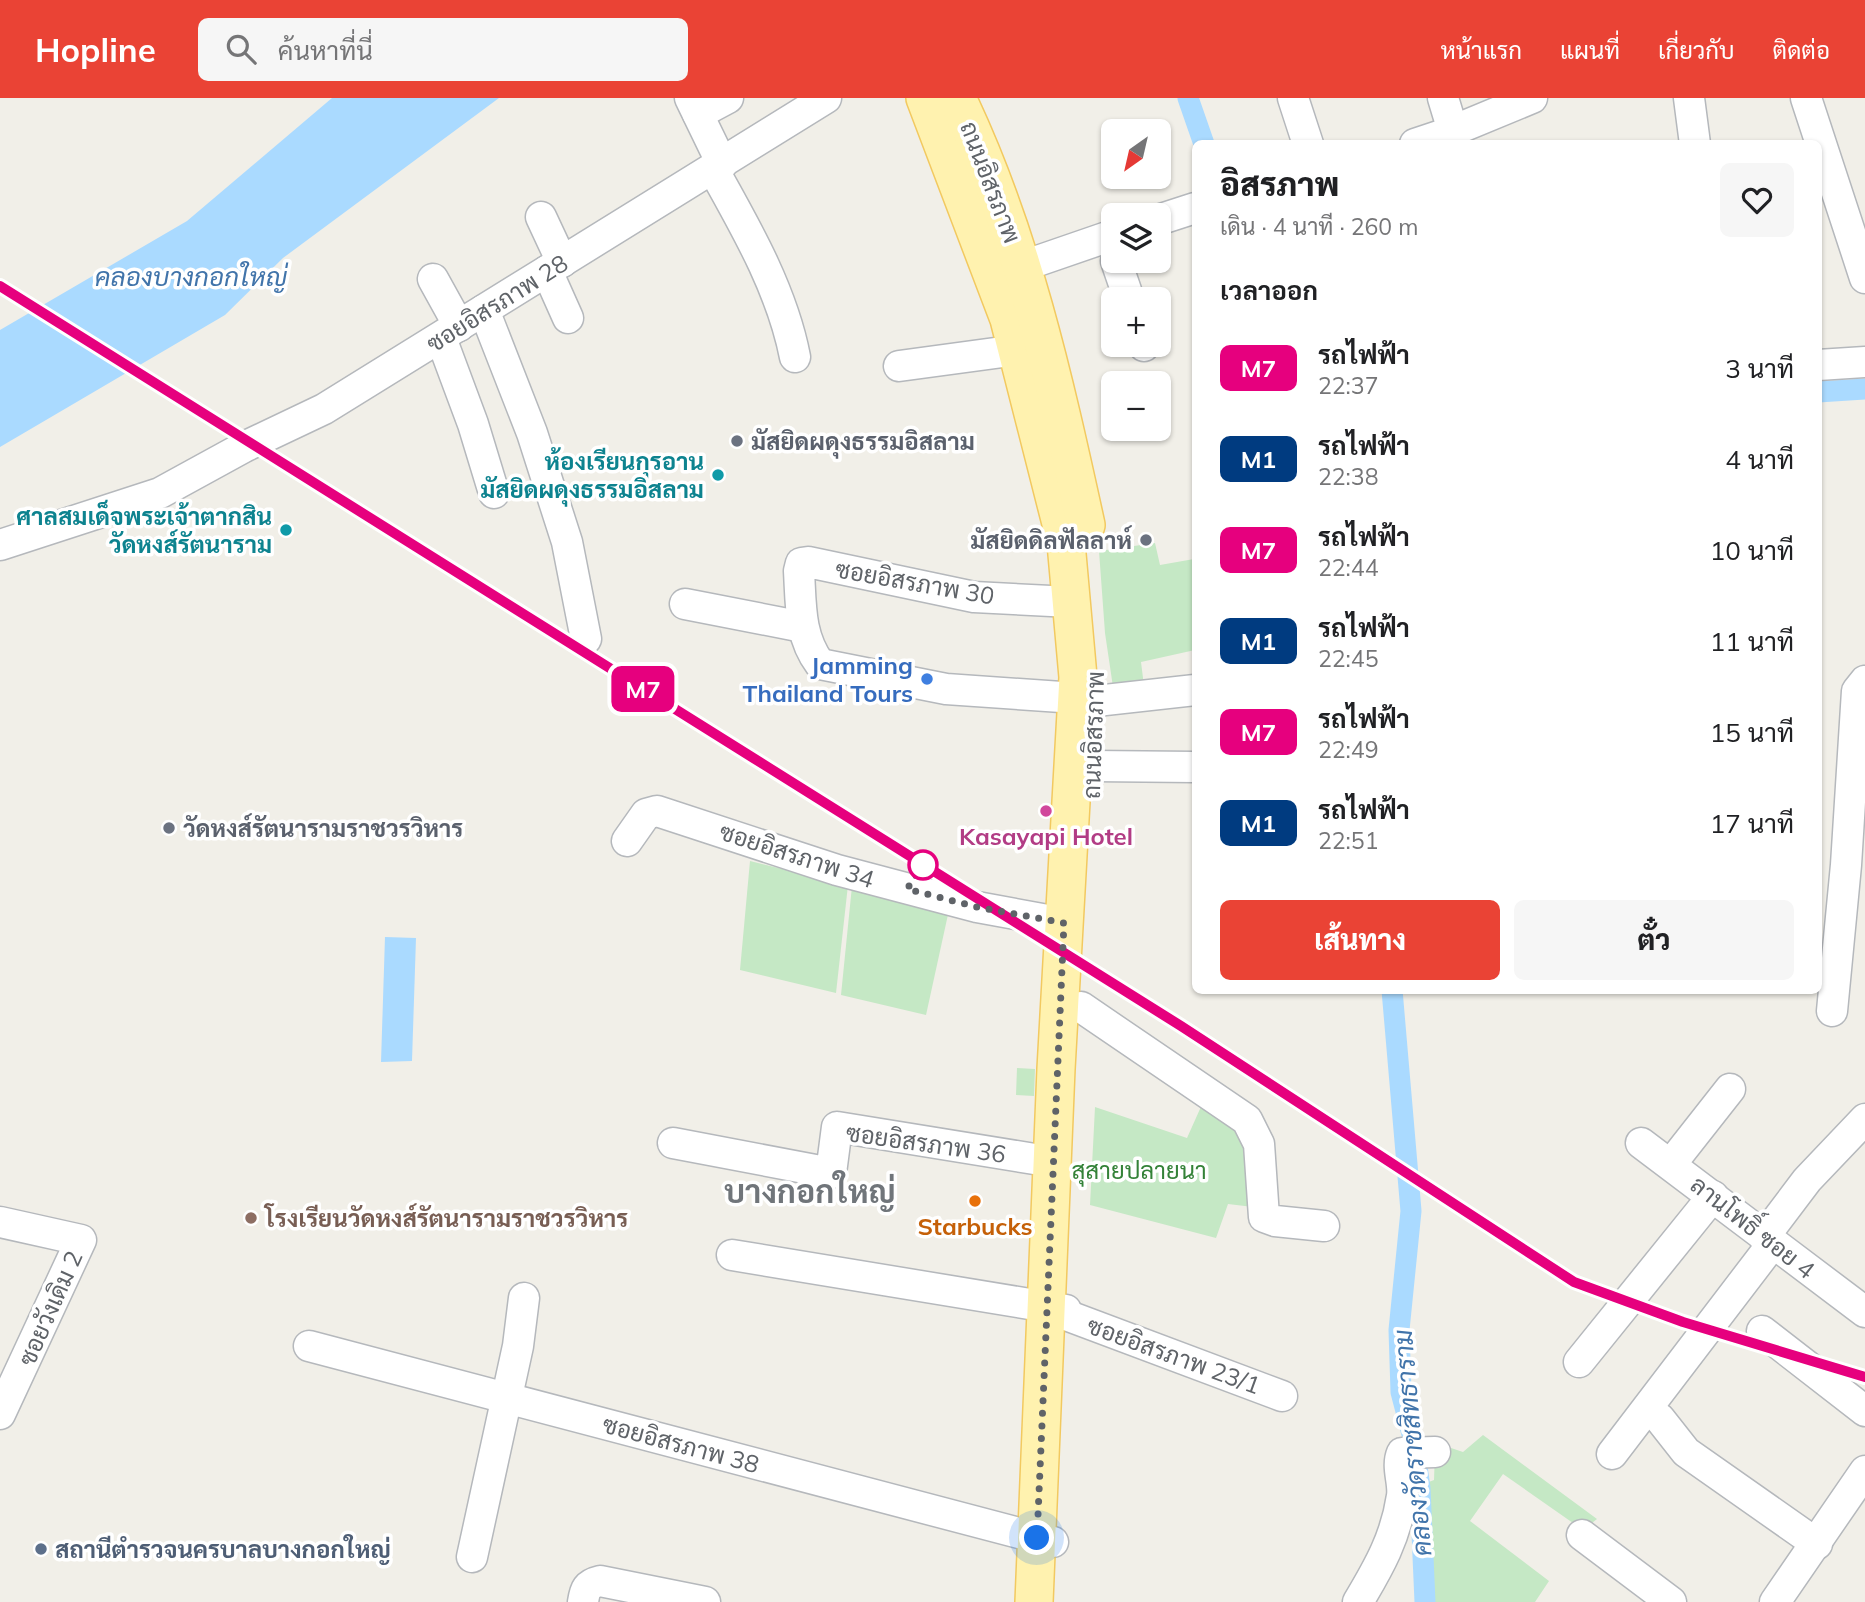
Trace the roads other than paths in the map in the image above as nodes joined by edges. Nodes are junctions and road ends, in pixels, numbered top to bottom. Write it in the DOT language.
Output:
graph roads {
  1 [pos="728,98"];
  2 [pos="826,98"];
  3 [pos="925,98"];
  4 [pos="957,98"];
  5 [pos="1293,98"];
  6 [pos="1443,98"];
  7 [pos="1532,98"];
  8 [pos="1689,98"];
  9 [pos="1807,98"];
  10 [pos="694,106"];
  11 [pos="1453,131"];
  12 [pos="1306,140"];
  13 [pos="1427,140"];
  14 [pos="1694,140"];
  15 [pos="1821,140"];
  16 [pos="1822,145"];
  17 [pos="717,166"];
  18 [pos="1192,209"];
  19 [pos="1171,216"];
  20 [pos="541,217"];
  21 [pos="1101,249"];
  22 [pos="555,266"];
  23 [pos="1007,270"];
  24 [pos="1865,278"];
  25 [pos="433,279"];
  26 [pos="484,310"];
  27 [pos="568,318"];
  28 [pos="450,332"];
  29 [pos="1017,350"];
  30 [pos="795,357"];
  31 [pos="1865,362"];
  32 [pos="1822,365"];
  33 [pos="899,366"];
  34 [pos="494,493"];
  35 [pos="0,545"];
  36 [pos="1071,602"];
  37 [pos="685,604"];
  38 [pos="803,627"];
  39 [pos="586,639"];
  40 [pos="1865,681"];
  41 [pos="1192,691"];
  42 [pos="1086,699"];
  43 [pos="1093,766"];
  44 [pos="1192,767"];
  45 [pos="627,841"];
  46 [pos="1064,923"];
  47 [pos="1080,1007"];
  48 [pos="1832,1011"];
  49 [pos="1730,1089"];
  50 [pos="1865,1119"];
  51 [pos="673,1143"];
  52 [pos="1641,1143"];
  53 [pos="1053,1162"];
  54 [pos="1671,1164"];
  55 [pos="1713,1196"];
  56 [pos="0,1222"];
  57 [pos="1324,1226"];
  58 [pos="1769,1240"];
  59 [pos="732,1255"];
  60 [pos="524,1298"];
  61 [pos="1060,1312"];
  62 [pos="1865,1312"];
  63 [pos="1762,1331"];
  64 [pos="309,1346"];
  65 [pos="1578,1362"];
  66 [pos="1282,1396"];
  67 [pos="507,1398"];
  68 [pos="1865,1411"];
  69 [pos="0,1414"];
  70 [pos="1660,1419"];
  71 [pos="1414,1454"];
  72 [pos="1612,1454"];
  73 [pos="1863,1479"];
  74 [pos="1582,1535"];
  75 [pos="1045,1540"];
  76 [pos="1817,1544"];
  77 [pos="472,1557"];
  78 [pos="583,1602"];
  79 [pos="705,1602"];
  80 [pos="1034,1602"];
  81 [pos="1051,1602"];
  82 [pos="1358,1602"];
  83 [pos="1671,1602"];
  84 [pos="1774,1602"];
  1 -- 10 [label="street"];
  2 -- 17 [label="street, ซอยอิสรภาพ 28"];
  3 -- 23 [label="main road"];
  4 -- 23 [label="main road, ถนนอิสรภาพ"];
  5 -- 12 [label="street"];
  6 -- 11 [label="street"];
  7 -- 11 [label="street"];
  8 -- 14 [label="street"];
  9 -- 15 [label="street"];
  10 -- 17 [label="street"];
  11 -- 13 [label="street"];
  16 -- 24 [label="street"];
  17 -- 22 [label="street, ซอยอิสรภาพ 28"];
  17 -- 30 [label="street"];
  18 -- 19 [label="street"];
  20 -- 22 [label="street"];
  21 -- 23 [label="street"];
  22 -- 26 [label="street, ซอยอิสรภาพ 28"];
  22 -- 27 [label="street"];
  23 -- 29 [label="main road"];
  23 -- 42 [label="main road, ถนนอิสรภาพ"];
  25 -- 28 [label="street"];
  26 -- 28 [label="street, ซอยอิสรภาพ 28"];
  26 -- 39 [label="street"];
  28 -- 34 [label="street"];
  28 -- 35 [label="street, ซอยอิสรภาพ 28"];
  29 -- 33 [label="street"];
  29 -- 36 [label="main road"];
  31 -- 32 [label="street"];
  36 -- 38 [label="street, ซอยอิสรภาพ 30"];
  36 -- 42 [label="main road"];
  37 -- 38 [label="street"];
  38 -- 42 [label="street"];
  40 -- 48 [label="street"];
  41 -- 42 [label="street"];
  42 -- 43 [label="main road, ถนนอิสรภาพ"];
  42 -- 46 [label="main road"];
  43 -- 44 [label="street"];
  43 -- 47 [label="main road, ถนนอิสรภาพ"];
  45 -- 46 [label="street, ซอยอิสรภาพ 34"];
  46 -- 53 [label="main road"];
  47 -- 57 [label="street"];
  47 -- 61 [label="main road, ถนนอิสรภาพ"];
  49 -- 54 [label="street"];
  50 -- 58 [label="street"];
  51 -- 53 [label="street, ซอยอิสรภาพ 36"];
  52 -- 54 [label="street, ลานโพธิ์ ซอย 4"];
  53 -- 61 [label="main road"];
  54 -- 55 [label="street, ลานโพธิ์ ซอย 4"];
  55 -- 58 [label="street, ลานโพธิ์ ซอย 4"];
  55 -- 65 [label="street"];
  56 -- 69 [label="street, ซอยวังเดิม 2"];
  58 -- 62 [label="street, ลานโพธิ์ ซอย 4"];
  58 -- 72 [label="street"];
  59 -- 61 [label="street, ซอยอิสรภาพ 23/1"];
  60 -- 67 [label="street"];
  61 -- 66 [label="street, ซอยอิสรภาพ 23/1"];
  61 -- 75 [label="main road"];
  63 -- 68 [label="street"];
  64 -- 67 [label="street, ซอยอิสรภาพ 38"];
  67 -- 75 [label="street, ซอยอิสรภาพ 38"];
  67 -- 77 [label="street"];
  70 -- 76 [label="street"];
  71 -- 82 [label="street"];
  73 -- 76 [label="street"];
  74 -- 83 [label="street"];
  75 -- 80 [label="main road"];
  75 -- 81 [label="main road"];
  76 -- 84 [label="street"];
  78 -- 79 [label="street"];
}
